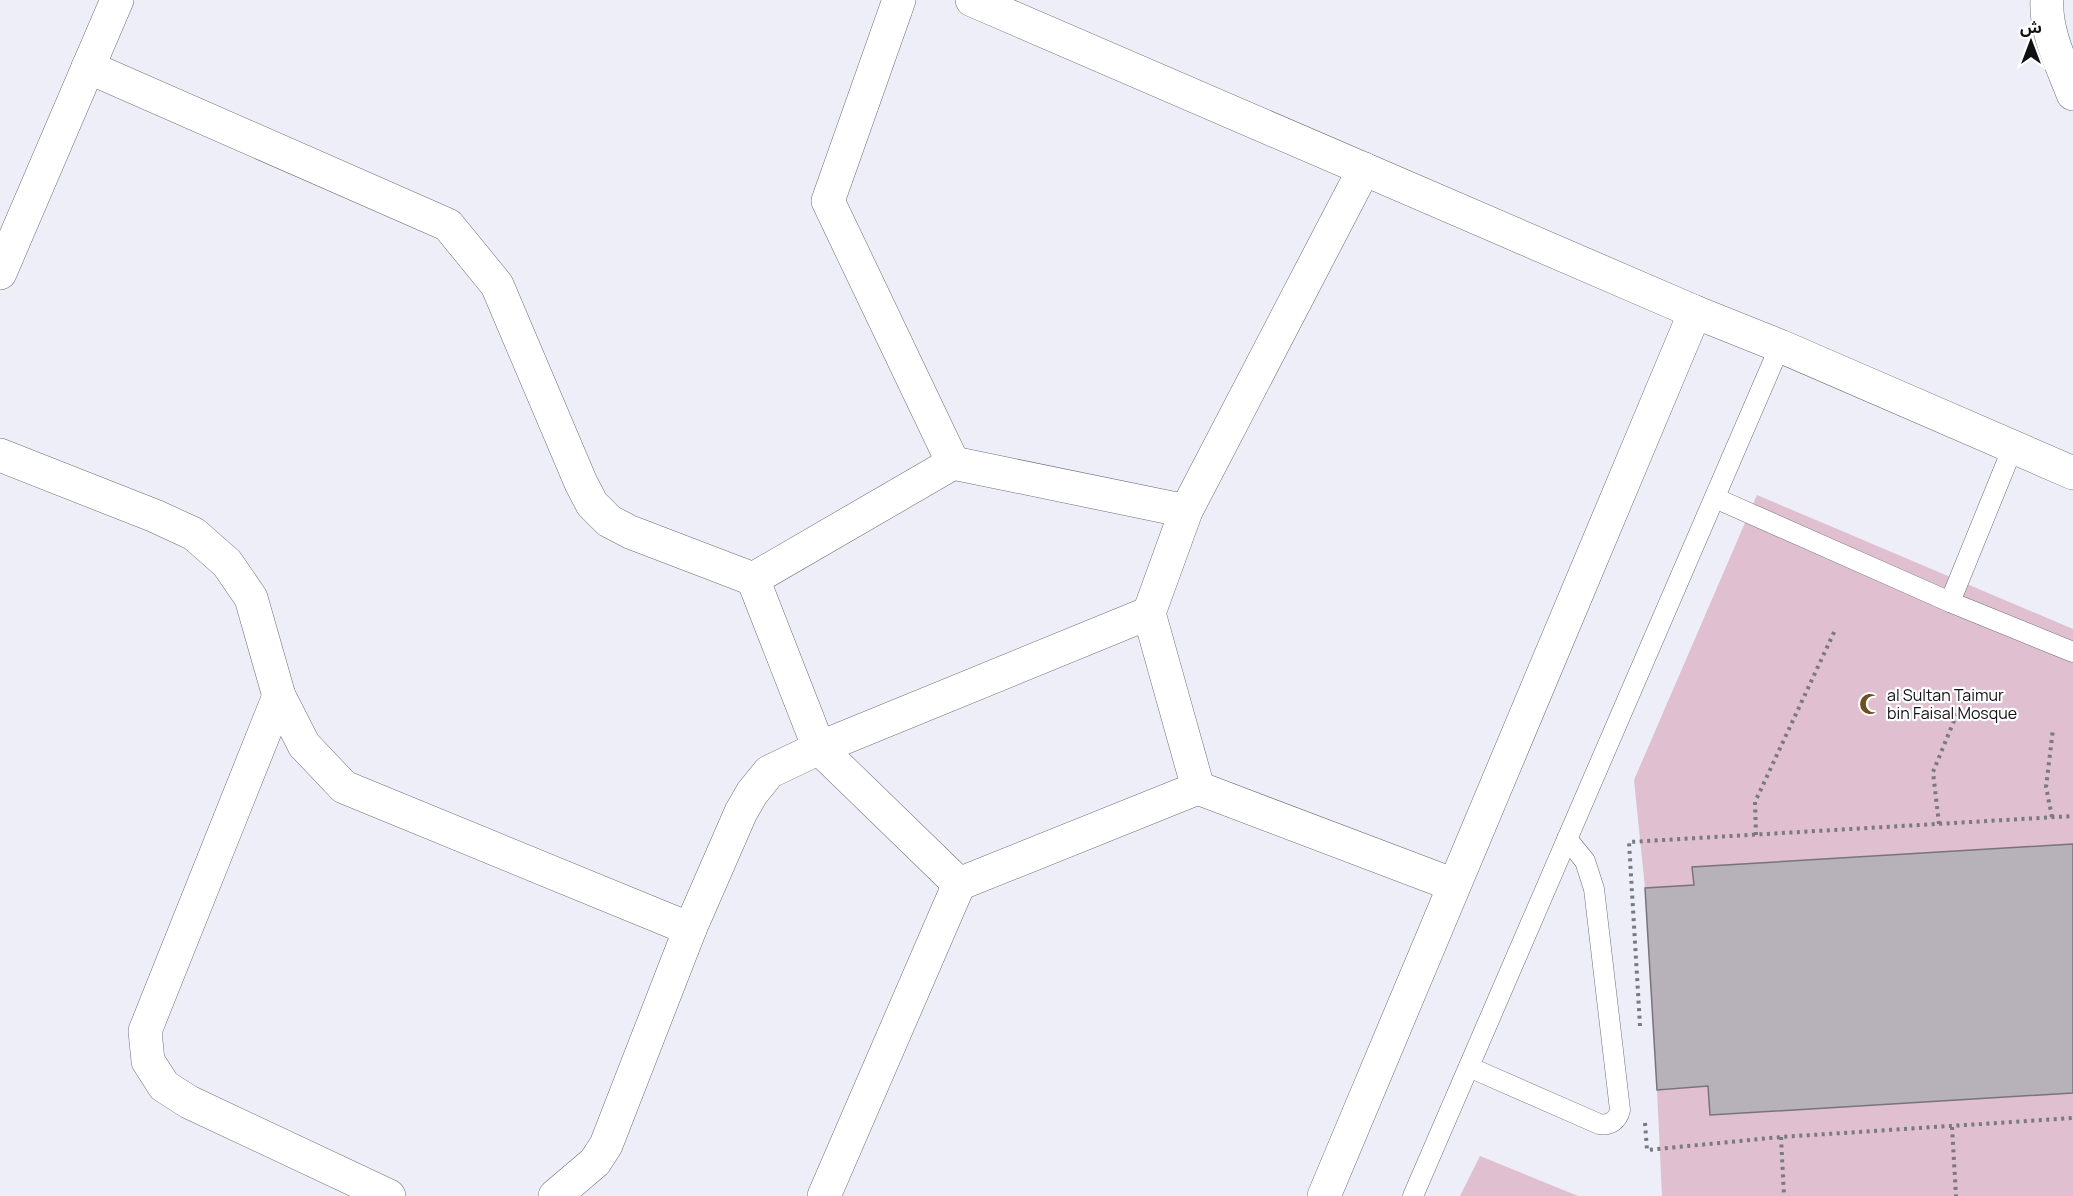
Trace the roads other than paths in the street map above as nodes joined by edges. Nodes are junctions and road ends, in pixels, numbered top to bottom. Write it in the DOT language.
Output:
graph roads {
  1 [pos="117,0"];
  2 [pos="899,0"];
  3 [pos="972,0"];
  4 [pos="2047,0"];
  5 [pos="88,67"];
  6 [pos="2073,94"];
  7 [pos="1364,169"];
  8 [pos="0,273"];
  9 [pos="1695,312"];
  10 [pos="1780,346"];
  11 [pos="2013,447"];
  12 [pos="0,455"];
  13 [pos="953,464"];
  14 [pos="2073,473"];
  15 [pos="1715,498"];
  16 [pos="1186,511"];
  17 [pos="753,579"];
  18 [pos="1950,602"];
  19 [pos="1149,613"];
  20 [pos="2073,652"];
  21 [pos="279,696"];
  22 [pos="819,748"];
  23 [pos="1198,788"];
  24 [pos="1567,838"];
  25 [pos="959,884"];
  26 [pos="1454,885"];
  27 [pos="690,929"];
  28 [pos="1469,1067"];
  29 [pos="389,1196"];
  30 [pos="555,1196"];
  31 [pos="824,1196"];
  32 [pos="1324,1196"];
  33 [pos="1413,1196"];
  1 -- 5 [label="street"];
  2 -- 13 [label="street"];
  3 -- 7 [label="street"];
  4 -- 6 [label="street"];
  5 -- 8 [label="street"];
  5 -- 17 [label="street"];
  7 -- 9 [label="street"];
  7 -- 16 [label="street"];
  9 -- 10 [label="street"];
  9 -- 26 [label="street"];
  10 -- 11 [label="street"];
  10 -- 15 [label="lane"];
  11 -- 14 [label="street"];
  11 -- 18 [label="lane"];
  12 -- 21 [label="street"];
  13 -- 16 [label="street"];
  13 -- 17 [label="street"];
  15 -- 18 [label="lane"];
  15 -- 24 [label="lane"];
  16 -- 19 [label="street"];
  17 -- 22 [label="street"];
  18 -- 20 [label="lane"];
  19 -- 22 [label="street"];
  19 -- 23 [label="street"];
  21 -- 27 [label="street"];
  21 -- 29 [label="street"];
  22 -- 25 [label="street"];
  22 -- 27 [label="street"];
  23 -- 25 [label="street"];
  23 -- 26 [label="street"];
  24 -- 28 [label="lane"];
  24 -- 28 [label="lane"];
  25 -- 31 [label="street"];
  26 -- 32 [label="street"];
  27 -- 30 [label="street"];
  28 -- 33 [label="lane"];
}
